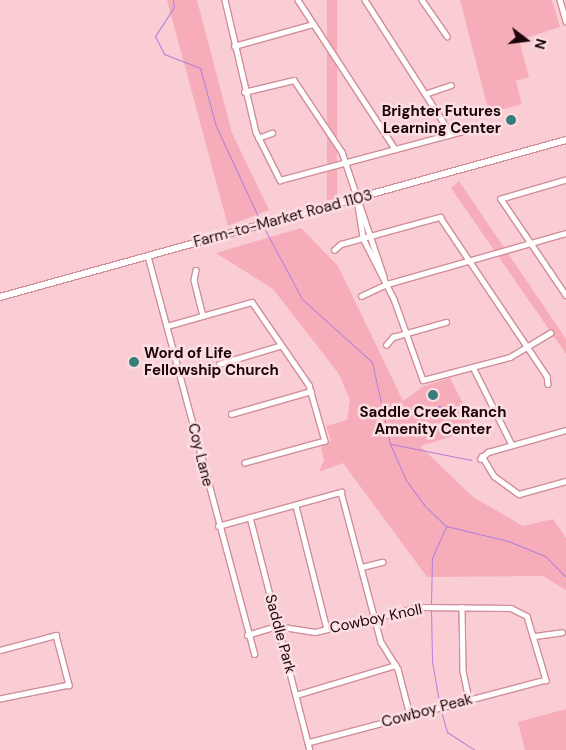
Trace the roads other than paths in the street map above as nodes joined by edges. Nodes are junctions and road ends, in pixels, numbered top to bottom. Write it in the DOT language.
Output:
graph roads {
  1 [pos="225,0"];
  2 [pos="298,0"];
  3 [pos="365,0"];
  4 [pos="422,0"];
  5 [pos="560,0"];
  6 [pos="566,21"];
  7 [pos="313,24"];
  8 [pos="447,36"];
  9 [pos="234,46"];
  10 [pos="451,85"];
  11 [pos="244,92"];
  12 [pos="428,94"];
  13 [pos="482,126"];
  14 [pos="272,134"];
  15 [pos="451,134"];
  16 [pos="258,138"];
  17 [pos="566,140"];
  18 [pos="395,149"];
  19 [pos="346,163"];
  20 [pos="566,180"];
  21 [pos="357,199"];
  22 [pos="566,233"];
  23 [pos="370,236"];
  24 [pos="363,238"];
  25 [pos="530,243"];
  26 [pos="334,250"];
  27 [pos="148,256"];
  28 [pos="469,260"];
  29 [pos="196,270"];
  30 [pos="384,278"];
  31 [pos="387,284"];
  32 [pos="566,295"];
  33 [pos="361,296"];
  34 [pos="0,297"];
  35 [pos="203,316"];
  36 [pos="446,322"];
  37 [pos="167,326"];
  38 [pos="406,332"];
  39 [pos="550,333"];
  40 [pos="386,345"];
  41 [pos="280,346"];
  42 [pos="529,348"];
  43 [pos="219,364"];
  44 [pos="473,366"];
  45 [pos="548,384"];
  46 [pos="311,390"];
  47 [pos="231,414"];
  48 [pos="566,430"];
  49 [pos="512,445"];
  50 [pos="245,463"];
  51 [pos="564,482"];
  52 [pos="566,487"];
  53 [pos="296,506"];
  54 [pos="250,517"];
  55 [pos="218,526"];
  56 [pos="382,562"];
  57 [pos="362,567"];
  58 [pos="462,607"];
  59 [pos="375,617"];
  60 [pos="277,626"];
  61 [pos="327,630"];
  62 [pos="562,632"];
  63 [pos="247,635"];
  64 [pos="535,636"];
  65 [pos="0,650"];
  66 [pos="255,654"];
  67 [pos="396,665"];
  68 [pos="546,680"];
  69 [pos="296,695"];
  70 [pos="0,700"];
  71 [pos="469,700"];
  72 [pos="410,715"];
  73 [pos="308,743"];
  74 [pos="310,750"];
  1 -- 9 [label="street"];
  2 -- 7 [label="street"];
  3 -- 12 [label="street"];
  4 -- 8 [label="street"];
  5 -- 6 [label="street"];
  7 -- 9 [label="street"];
  7 -- 18 [label="street"];
  9 -- 11 [label="street"];
  10 -- 12 [label="street"];
  11 -- 16 [label="street"];
  11 -- 19 [label="street"];
  12 -- 15 [label="street"];
  13 -- 15 [label="street"];
  14 -- 16 [label="street"];
  15 -- 18 [label="street"];
  16 -- 19 [label="street"];
  17 -- 21 [label="main road, Farm-to-Market Road 1103"];
  18 -- 19 [label="street"];
  19 -- 21 [label="street"];
  20 -- 25 [label="street"];
  21 -- 23 [label="street"];
  21 -- 24 [label="street"];
  21 -- 27 [label="main road, Farm-to-Market Road 1103"];
  22 -- 25 [label="street"];
  23 -- 24 [label="street"];
  23 -- 28 [label="street"];
  23 -- 30 [label="street"];
  24 -- 26 [label="street"];
  24 -- 30 [label="street"];
  25 -- 28 [label="street"];
  25 -- 32 [label="street"];
  27 -- 34 [label="main road, Farm-to-Market Road 1103"];
  27 -- 37 [label="street, Coy Lane"];
  28 -- 31 [label="street"];
  28 -- 42 [label="street"];
  29 -- 35 [label="street"];
  30 -- 31 [label="street"];
  31 -- 33 [label="street"];
  31 -- 38 [label="street"];
  35 -- 37 [label="street"];
  35 -- 41 [label="street"];
  36 -- 38 [label="street"];
  37 -- 55 [label="street, Coy Lane"];
  38 -- 40 [label="street"];
  38 -- 44 [label="street"];
  39 -- 42 [label="street"];
  41 -- 43 [label="street"];
  41 -- 46 [label="street"];
  42 -- 44 [label="street"];
  42 -- 45 [label="street"];
  44 -- 49 [label="street"];
  46 -- 47 [label="street"];
  46 -- 50 [label="street"];
  48 -- 49 [label="street"];
  49 -- 51 [label="street"];
  51 -- 52 [label="street"];
  53 -- 54 [label="street"];
  53 -- 57 [label="street"];
  53 -- 61 [label="street"];
  54 -- 55 [label="street"];
  54 -- 60 [label="street, Saddle Park"];
  55 -- 63 [label="street, Coy Lane"];
  56 -- 57 [label="street"];
  57 -- 59 [label="street"];
  58 -- 59 [label="street, Cowboy Knoll"];
  58 -- 64 [label="street, Cowboy Knoll"];
  58 -- 71 [label="street"];
  59 -- 61 [label="street, Cowboy Knoll"];
  59 -- 67 [label="street"];
  60 -- 61 [label="street, Cowboy Knoll"];
  60 -- 63 [label="street"];
  60 -- 69 [label="street, Saddle Park"];
  62 -- 64 [label="street"];
  63 -- 66 [label="street, Coy Lane"];
  64 -- 68 [label="street, Cowboy Knoll"];
  65 -- 70 [label="street"];
  67 -- 69 [label="street"];
  67 -- 72 [label="street"];
  68 -- 71 [label="street, Cowboy Peak"];
  69 -- 73 [label="street, Saddle Park"];
  71 -- 72 [label="street, Cowboy Peak"];
  72 -- 73 [label="street, Cowboy Peak"];
  73 -- 74 [label="street, Saddle Park"];
}
